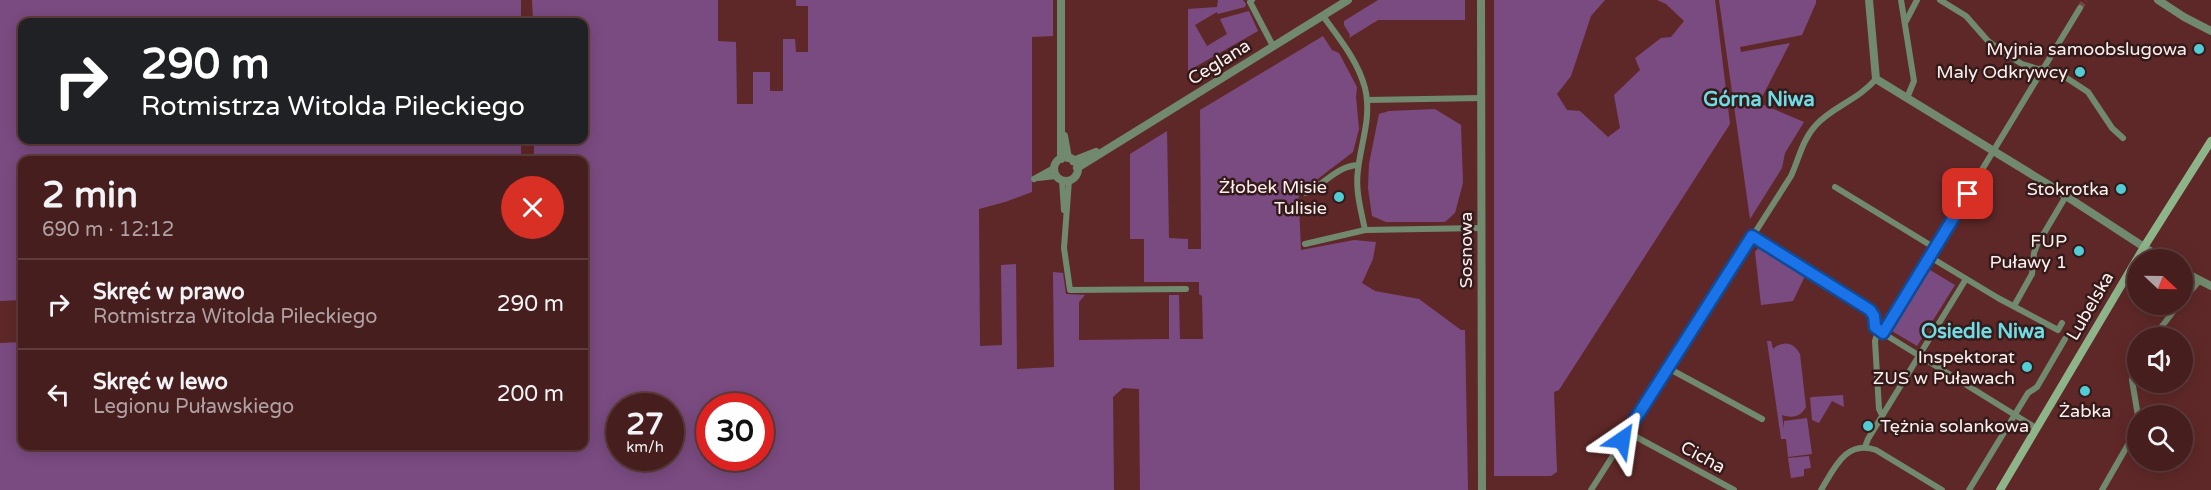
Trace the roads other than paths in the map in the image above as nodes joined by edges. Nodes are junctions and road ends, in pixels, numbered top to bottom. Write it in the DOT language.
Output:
graph roads {
  1 [pos="1061,0"];
  2 [pos="1348,0"];
  3 [pos="1482,0"];
  4 [pos="1869,0"];
  5 [pos="1901,0"];
  6 [pos="1917,0"];
  7 [pos="1940,0"];
  8 [pos="2158,0"];
  9 [pos="1251,1"];
  10 [pos="2080,8"];
  11 [pos="1323,16"];
  12 [pos="1906,21"];
  13 [pos="2211,31"];
  14 [pos="1273,46"];
  15 [pos="2045,68"];
  16 [pos="1876,79"];
  17 [pos="1482,98"];
  18 [pos="1907,98"];
  19 [pos="1367,100"];
  20 [pos="2123,138"];
  21 [pos="2211,141"];
  22 [pos="1993,150"];
  23 [pos="1070,161"];
  24 [pos="1358,165"];
  25 [pos="1060,176"];
  26 [pos="1835,187"];
  27 [pos="1306,193"];
  28 [pos="2066,196"];
  29 [pos="1481,228"];
  30 [pos="1365,230"];
  31 [pos="1752,236"];
  32 [pos="1305,244"];
  33 [pos="2144,247"];
  34 [pos="1935,248"];
  35 [pos="2147,249"];
  36 [pos="1930,257"];
  37 [pos="2193,277"];
  38 [pos="1966,279"];
  39 [pos="2199,281"];
  40 [pos="2211,286"];
  41 [pos="2193,288"];
  42 [pos="1186,289"];
  43 [pos="2014,306"];
  44 [pos="2171,315"];
  45 [pos="2062,323"];
  46 [pos="2162,327"];
  47 [pos="1881,332"];
  48 [pos="2065,339"];
  49 [pos="1919,355"];
  50 [pos="1668,368"];
  51 [pos="1882,415"];
  52 [pos="2015,415"];
  53 [pos="1762,419"];
  54 [pos="2036,428"];
  55 [pos="1627,432"];
  56 [pos="2127,446"];
  57 [pos="1865,447"];
  58 [pos="1482,490"];
  59 [pos="1591,490"];
  60 [pos="1734,490"];
  61 [pos="1821,490"];
  62 [pos="1942,490"];
  63 [pos="1969,490"];
  64 [pos="2000,490"];
  65 [pos="2102,490"];
  1 -- 23 [label="street"];
  2 -- 11 [label="street, Ceglana"];
  3 -- 17 [label="street, Sosnowa"];
  4 -- 16 [label="street"];
  5 -- 12 [label="street"];
  6 -- 12 [label="street"];
  7 -- 15 [label="street"];
  8 -- 13 [label="street"];
  9 -- 14 [label="street"];
  10 -- 15 [label="street"];
  11 -- 14 [label="street, Ceglana"];
  11 -- 19 [label="street"];
  12 -- 18 [label="street"];
  14 -- 23 [label="street, Ceglana"];
  15 -- 20 [label="street"];
  15 -- 22 [label="street"];
  16 -- 18 [label="street"];
  16 -- 31 [label="street"];
  17 -- 19 [label="street"];
  17 -- 29 [label="street, Sosnowa"];
  18 -- 22 [label="street"];
  19 -- 24 [label="street"];
  21 -- 33 [label="main road, Lubelska"];
  22 -- 28 [label="street"];
  22 -- 34 [label="street"];
  23 -- 25 [label="street"];
  23 -- 25 [label="street"];
  24 -- 27 [label="street"];
  24 -- 30 [label="street"];
  25 -- 42 [label="street"];
  26 -- 34 [label="street"];
  28 -- 33 [label="street"];
  28 -- 43 [label="street"];
  29 -- 30 [label="street"];
  29 -- 58 [label="street, Sosnowa"];
  30 -- 32 [label="street"];
  31 -- 47 [label="street"];
  31 -- 50 [label="street"];
  33 -- 35 [label="street"];
  33 -- 54 [label="main road, Lubelska"];
  34 -- 36 [label="street"];
  36 -- 38 [label="street"];
  36 -- 47 [label="street"];
  37 -- 39 [label="street"];
  38 -- 43 [label="street"];
  38 -- 49 [label="street"];
  39 -- 40 [label="street"];
  39 -- 41 [label="street"];
  43 -- 45 [label="street"];
  44 -- 46 [label="street"];
  47 -- 49 [label="street"];
  47 -- 51 [label="street"];
  48 -- 52 [label="street"];
  49 -- 51 [label="street"];
  49 -- 52 [label="street"];
  50 -- 53 [label="street"];
  50 -- 55 [label="street"];
  51 -- 57 [label="street"];
  52 -- 54 [label="street"];
  52 -- 63 [label="street"];
  54 -- 64 [label="main road, Lubelska"];
  55 -- 59 [label="street"];
  55 -- 60 [label="street, Cicha"];
  56 -- 65 [label="street"];
  57 -- 61 [label="street"];
  57 -- 62 [label="street"];
}
